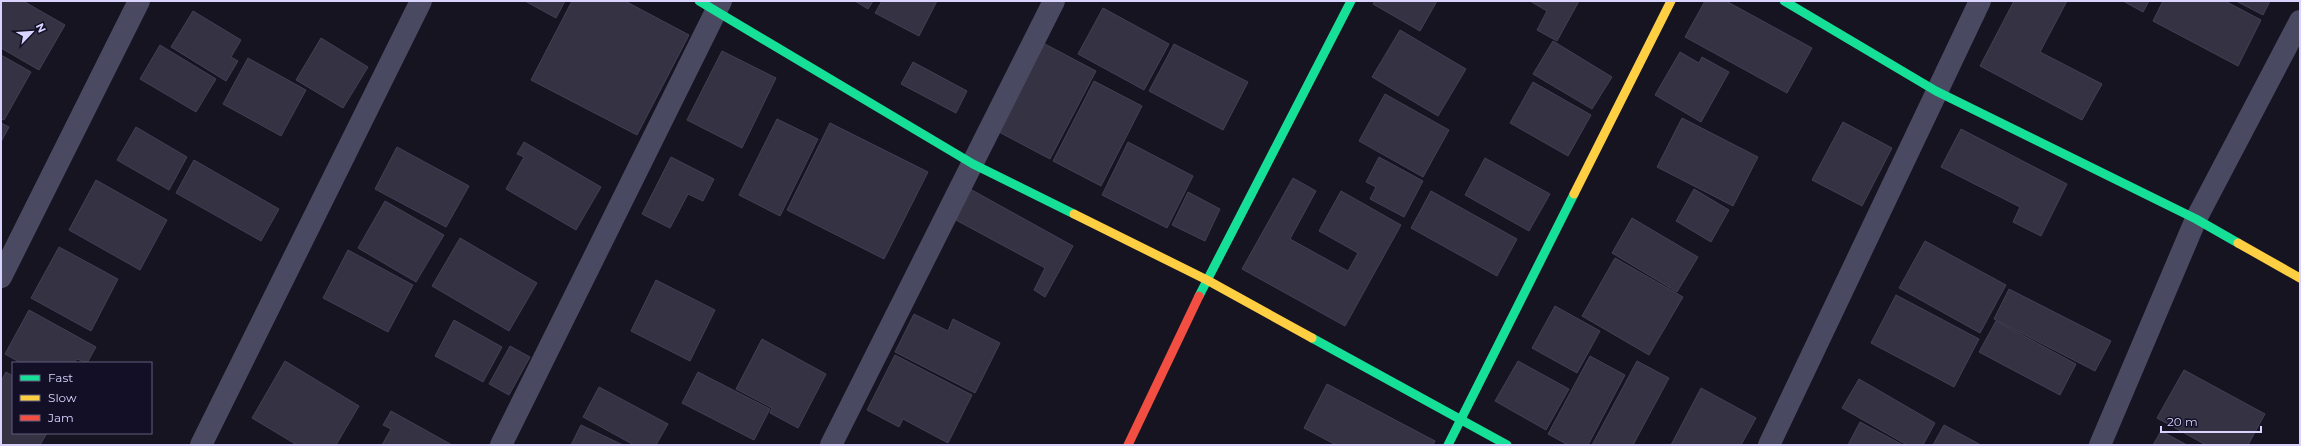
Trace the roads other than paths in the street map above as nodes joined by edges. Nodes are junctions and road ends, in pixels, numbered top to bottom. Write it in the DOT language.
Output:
graph roads {
  1 [pos="138,1"];
  2 [pos="421,1"];
  3 [pos="1054,1"];
  4 [pos="1351,1"];
  5 [pos="1671,1"];
  6 [pos="1784,1"];
  7 [pos="1980,1"];
  8 [pos="712,4"];
  9 [pos="2300,21"];
  10 [pos="1936,91"];
  11 [pos="973,164"];
  12 [pos="2196,218"];
  13 [pos="1,277"];
  14 [pos="2300,278"];
  15 [pos="1207,280"];
  16 [pos="1462,419"];
  17 [pos="201,445"];
  18 [pos="501,445"];
  19 [pos="831,445"];
  20 [pos="1128,445"];
  21 [pos="1448,445"];
  22 [pos="1507,445"];
  23 [pos="1768,445"];
  24 [pos="2100,445"];
  1 -- 13 [label="street"];
  2 -- 17 [label="street"];
  3 -- 11 [label="street"];
  4 -- 15 [label="street"];
  5 -- 16 [label="street"];
  6 -- 10 [label="street"];
  7 -- 10 [label="street"];
  8 -- 11 [label="street"];
  8 -- 18 [label="street"];
  9 -- 12 [label="street"];
  10 -- 12 [label="street"];
  10 -- 23 [label="street"];
  11 -- 15 [label="street"];
  11 -- 19 [label="street"];
  12 -- 14 [label="street"];
  12 -- 24 [label="street"];
  15 -- 16 [label="street"];
  15 -- 20 [label="street"];
  16 -- 21 [label="street"];
  16 -- 22 [label="street"];
}
